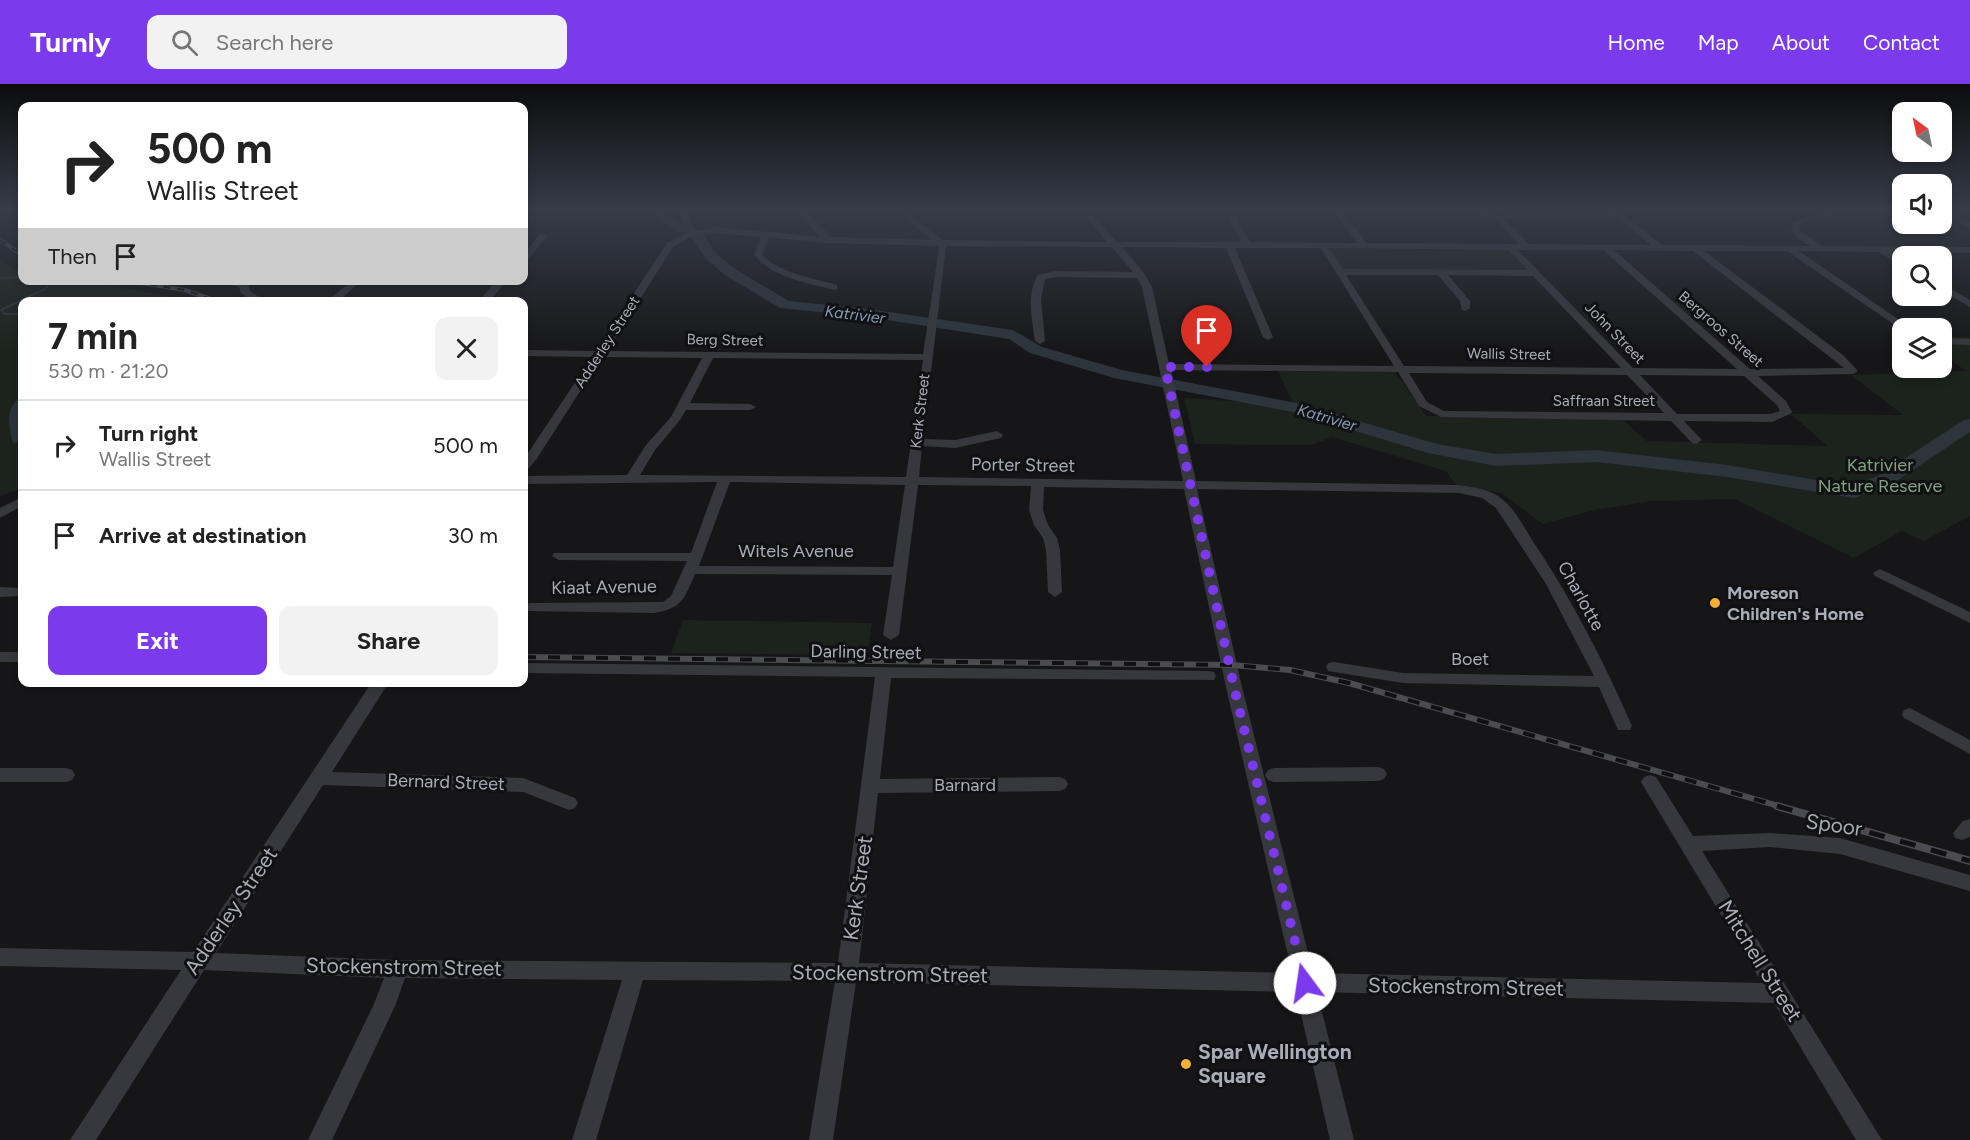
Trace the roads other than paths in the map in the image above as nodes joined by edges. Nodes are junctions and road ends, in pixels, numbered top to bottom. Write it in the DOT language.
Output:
graph roads {
  1 [pos="662,257"];
  2 [pos="760,257"];
  3 [pos="942,257"];
  4 [pos="1127,257"];
  5 [pos="1235,257"];
  6 [pos="1331,257"];
  7 [pos="1521,257"];
  8 [pos="1617,257"];
  9 [pos="1707,257"];
  10 [pos="1801,257"];
  11 [pos="1340,272"];
  12 [pos="1441,273"];
  13 [pos="1537,273"];
  14 [pos="1141,275"];
  15 [pos="246,285"];
  16 [pos="352,285"];
  17 [pos="498,285"];
  18 [pos="834,287"];
  19 [pos="1952,293"];
  20 [pos="253,297"];
  21 [pos="338,297"];
  22 [pos="488,297"];
  23 [pos="1970,304"];
  24 [pos="1465,308"];
  25 [pos="1892,319"];
  26 [pos="1268,337"];
  27 [pos="1040,341"];
  28 [pos="1952,341"];
  29 [pos="1970,342"];
  30 [pos="528,353"];
  31 [pos="599,354"];
  32 [pos="709,355"];
  33 [pos="927,357"];
  34 [pos="1165,367"];
  35 [pos="1399,368"];
  36 [pos="1630,370"];
  37 [pos="1747,372"];
  38 [pos="682,406"];
  39 [pos="750,407"];
  40 [pos="1786,412"];
  41 [pos="1674,417"];
  42 [pos="997,435"];
  43 [pos="1696,440"];
  44 [pos="916,442"];
  45 [pos="528,467"];
  46 [pos="528,473"];
  47 [pos="725,478"];
  48 [pos="631,479"];
  49 [pos="911,481"];
  50 [pos="1038,483"];
  51 [pos="1189,484"];
  52 [pos="1488,495"];
  53 [pos="18,503"];
  54 [pos="0,514"];
  55 [pos="559,556"];
  56 [pos="694,564"];
  57 [pos="901,571"];
  58 [pos="1880,573"];
  59 [pos="0,592"];
  60 [pos="18,592"];
  61 [pos="1054,592"];
  62 [pos="530,608"];
  63 [pos="1970,618"];
  64 [pos="891,635"];
  65 [pos="0,657"];
  66 [pos="18,657"];
  67 [pos="1334,667"];
  68 [pos="528,668"];
  69 [pos="884,672"];
  70 [pos="1208,676"];
  71 [pos="1605,682"];
  72 [pos="379,687"];
  73 [pos="1910,714"];
  74 [pos="1624,726"];
  75 [pos="1970,748"];
  76 [pos="1378,774"];
  77 [pos="0,775"];
  78 [pos="66,775"];
  79 [pos="1274,775"];
  80 [pos="318,778"];
  81 [pos="1650,782"];
  82 [pos="1059,784"];
  83 [pos="871,786"];
  84 [pos="569,803"];
  85 [pos="1688,844"];
  86 [pos="1970,882"];
  87 [pos="0,957"];
  88 [pos="197,961"];
  89 [pos="398,969"];
  90 [pos="635,971"];
  91 [pos="847,972"];
  92 [pos="1305,983"];
  93 [pos="1779,993"];
  94 [pos="82,1140"];
  95 [pos="320,1140"];
  96 [pos="584,1140"];
  97 [pos="821,1140"];
  98 [pos="1342,1140"];
  99 [pos="1870,1140"];
  1 -- 31 [label="street, Adderley Street"];
  2 -- 18 [label="street"];
  3 -- 33 [label="street, Kerk Street"];
  4 -- 14 [label="street"];
  5 -- 26 [label="street"];
  6 -- 11 [label="street"];
  7 -- 13 [label="street, John Street"];
  8 -- 37 [label="street, Bergroos Street"];
  9 -- 37 [label="street, Wallis Street"];
  10 -- 25 [label="street"];
  11 -- 12 [label="street"];
  11 -- 35 [label="street"];
  12 -- 13 [label="street"];
  12 -- 24 [label="street"];
  13 -- 36 [label="street, John Street"];
  14 -- 27 [label="street"];
  14 -- 34 [label="street"];
  15 -- 20 [label="street"];
  16 -- 21 [label="street"];
  17 -- 22 [label="street"];
  19 -- 23 [label="street"];
  28 -- 29 [label="street"];
  30 -- 31 [label="street, Berg Street"];
  31 -- 32 [label="street, Berg Street"];
  31 -- 45 [label="street, Adderley Street"];
  32 -- 33 [label="street, Berg Street"];
  32 -- 38 [label="street"];
  33 -- 44 [label="street, Kerk Street"];
  34 -- 35 [label="street, Wallis Street"];
  34 -- 51 [label="street"];
  35 -- 36 [label="street, Wallis Street"];
  35 -- 41 [label="street, Saffraan Street"];
  36 -- 37 [label="street, Wallis Street"];
  36 -- 41 [label="street, John Street"];
  37 -- 40 [label="street, Bergroos Street"];
  38 -- 39 [label="street"];
  38 -- 48 [label="street"];
  40 -- 41 [label="street, Saffraan Street"];
  41 -- 43 [label="street, John Street"];
  42 -- 44 [label="street"];
  44 -- 49 [label="street, Kerk Street"];
  46 -- 48 [label="street, Porter Street"];
  47 -- 48 [label="street, Porter Street"];
  47 -- 49 [label="street, Porter Street"];
  47 -- 56 [label="street"];
  49 -- 50 [label="street, Porter Street"];
  49 -- 57 [label="street, Kerk Street"];
  50 -- 51 [label="street, Porter Street"];
  50 -- 61 [label="street"];
  51 -- 52 [label="street, Porter Street"];
  51 -- 92 [label="street"];
  52 -- 71 [label="street, Charlotte"];
  53 -- 54 [label="street"];
  55 -- 56 [label="street, Witels Avenue"];
  56 -- 57 [label="street, Witels Avenue"];
  56 -- 62 [label="street, Kiaat Avenue"];
  57 -- 64 [label="street, Kerk Street"];
  58 -- 63 [label="street"];
  59 -- 60 [label="street"];
  65 -- 66 [label="street"];
  67 -- 71 [label="street, Boet"];
  68 -- 69 [label="street, Darling Street"];
  69 -- 70 [label="street, Darling Street"];
  69 -- 83 [label="street, Kerk Street"];
  71 -- 74 [label="street, Charlotte"];
  72 -- 80 [label="street, Adderley Street"];
  73 -- 75 [label="street"];
  76 -- 79 [label="street"];
  77 -- 78 [label="street"];
  80 -- 84 [label="street, Bernard Street"];
  80 -- 88 [label="street, Adderley Street"];
  81 -- 85 [label="street, Mitchell Street"];
  82 -- 83 [label="street, Barnard"];
  83 -- 91 [label="street, Kerk Street"];
  85 -- 86 [label="street, Spoor"];
  85 -- 93 [label="street, Mitchell Street"];
  87 -- 88 [label="street, Stockenstrom Street"];
  88 -- 89 [label="street, Stockenstrom Street"];
  88 -- 94 [label="street, Adderley Street"];
  89 -- 90 [label="street, Stockenstrom Street"];
  89 -- 95 [label="street"];
  90 -- 91 [label="street, Stockenstrom Street"];
  90 -- 96 [label="street"];
  91 -- 92 [label="street, Stockenstrom Street"];
  91 -- 97 [label="street, Kerk Street"];
  92 -- 93 [label="street, Stockenstrom Street"];
  92 -- 98 [label="street"];
  93 -- 99 [label="street, Mitchell Street"];
}
